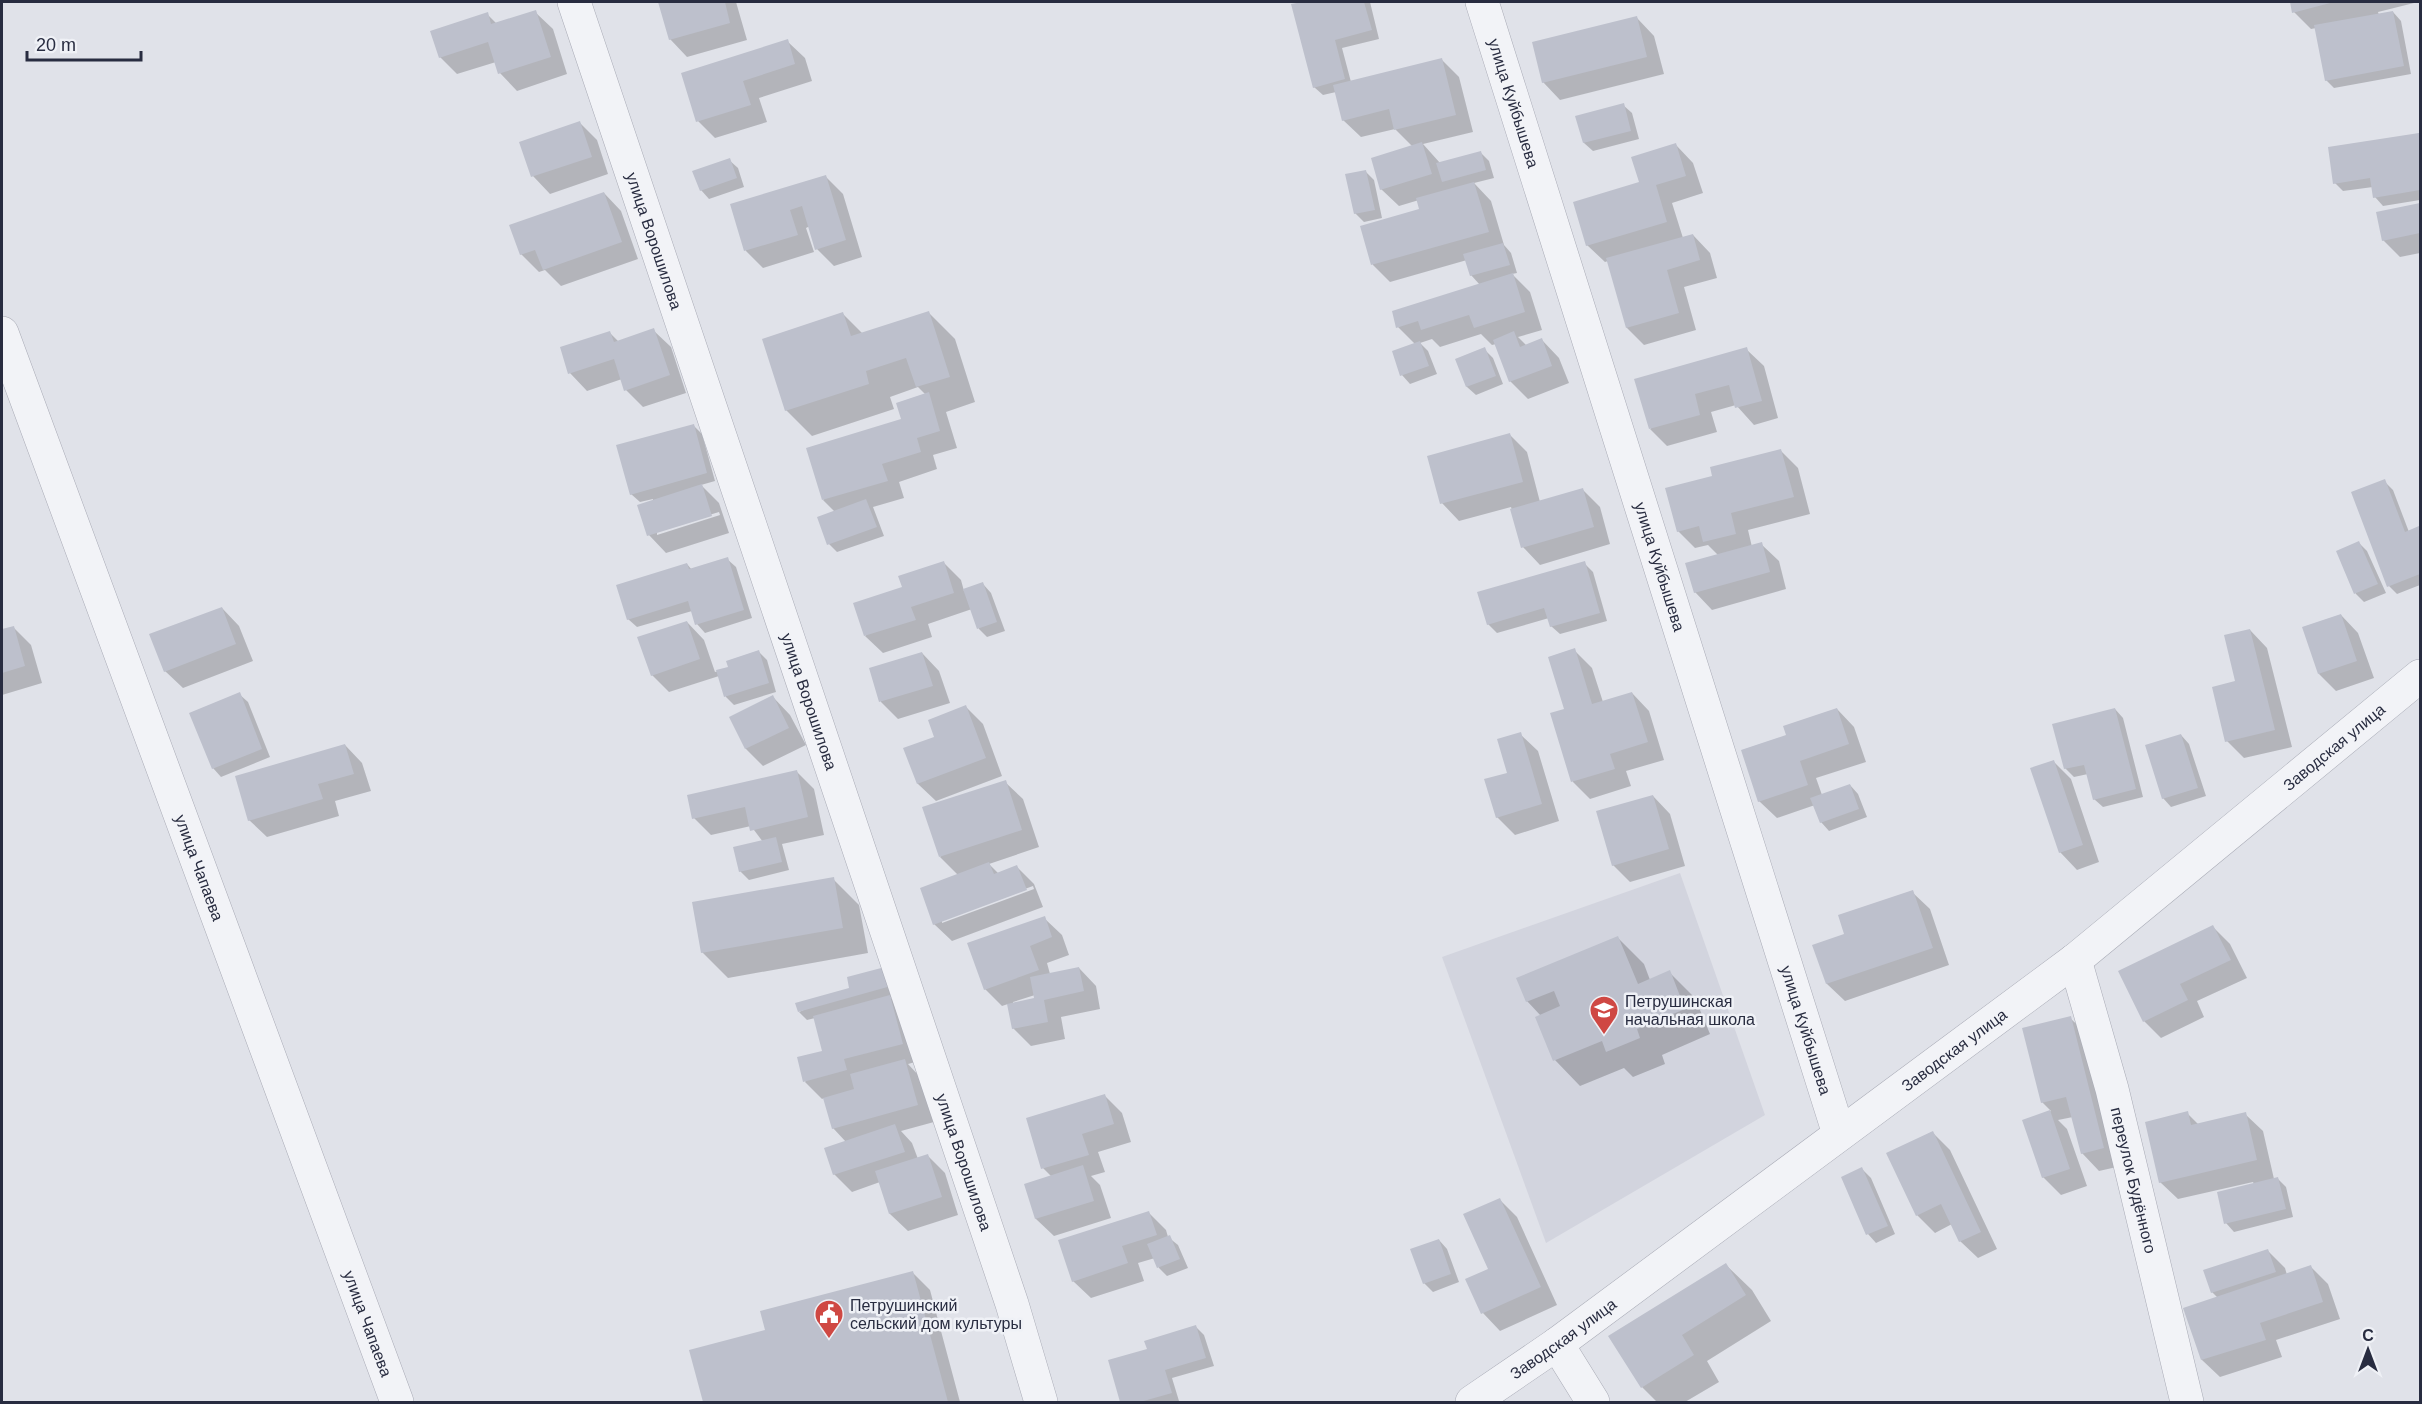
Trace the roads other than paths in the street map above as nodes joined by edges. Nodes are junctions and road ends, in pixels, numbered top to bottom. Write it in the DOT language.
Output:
graph roads {
  1 [pos="574,2"];
  2 [pos="1482,2"];
  3 [pos="2,333"];
  4 [pos="2421,676"];
  5 [pos="2075,960"];
  6 [pos="1839,1134"];
  7 [pos="1557,1344"];
  8 [pos="397,1402"];
  9 [pos="1041,1402"];
  10 [pos="1472,1402"];
  11 [pos="1593,1402"];
  12 [pos="2187,1402"];
  1 -- 9 [label="street, улица Ворошилова"];
  2 -- 6 [label="street, улица Куйбышева"];
  3 -- 8 [label="street, улица Чапаева"];
  4 -- 5 [label="street, Заводская улица"];
  5 -- 6 [label="street, Заводская улица"];
  5 -- 12 [label="street, переулок Будённого"];
  6 -- 7 [label="street, Заводская улица"];
  7 -- 10 [label="street, Заводская улица"];
  7 -- 11 [label="street"];
}
